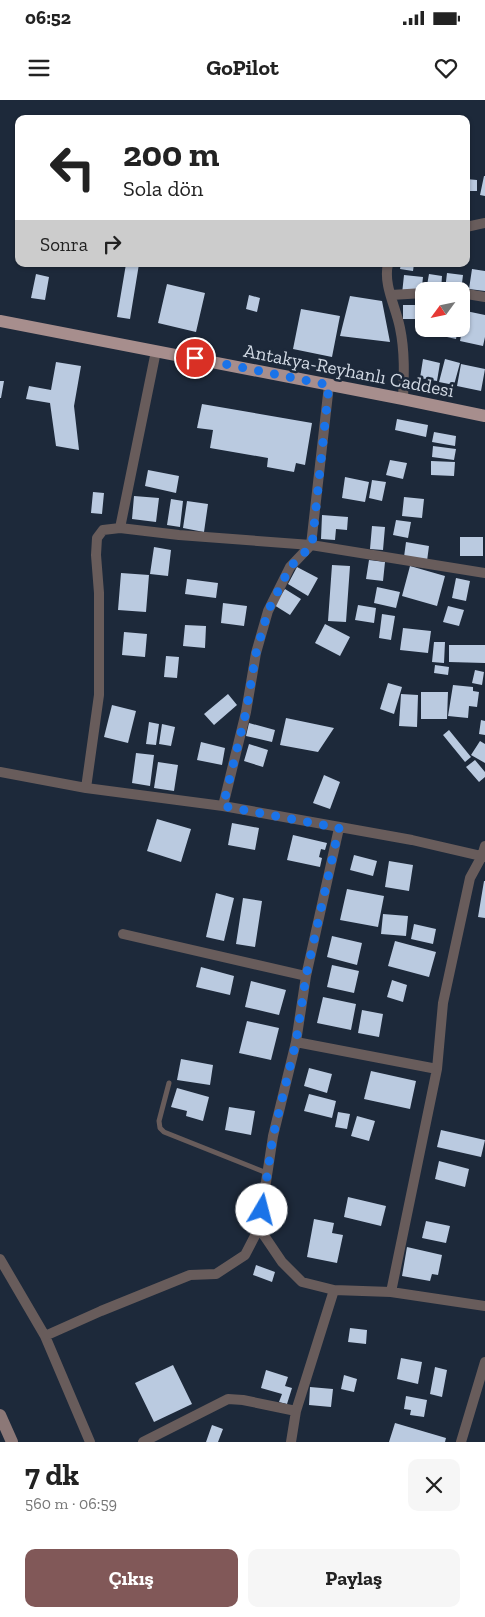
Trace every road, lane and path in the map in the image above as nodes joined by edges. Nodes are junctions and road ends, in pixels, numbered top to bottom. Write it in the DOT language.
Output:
graph roads {
  1 [pos="485,223"];
  2 [pos="470,227"];
  3 [pos="387,267"];
  4 [pos="415,294"];
  5 [pos="470,294"];
  6 [pos="391,295"];
  7 [pos="485,297"];
  8 [pos="0,321"];
  9 [pos="156,351"];
  10 [pos="329,385"];
  11 [pos="404,399"];
  12 [pos="485,416"];
  13 [pos="120,528"];
  14 [pos="312,545"];
  15 [pos="485,573"];
  16 [pos="0,772"];
  17 [pos="86,788"];
  18 [pos="223,806"];
  19 [pos="339,828"];
  20 [pos="484,853"];
  21 [pos="123,934"];
  22 [pos="306,976"];
  23 [pos="296,1042"];
  24 [pos="437,1069"];
  25 [pos="168,1083"];
  26 [pos="267,1173"];
  27 [pos="259,1228"];
  28 [pos="0,1259"];
  29 [pos="334,1290"];
  30 [pos="391,1292"];
  31 [pos="485,1306"];
  32 [pos="45,1336"];
  33 [pos="485,1362"];
  34 [pos="296,1412"];
  35 [pos="0,1415"];
  36 [pos="12,1442"];
  37 [pos="90,1442"];
  38 [pos="143,1442"];
  39 [pos="291,1442"];
  40 [pos="461,1442"];
  1 -- 2 [label="street"];
  3 -- 6 [label="street"];
  4 -- 6 [label="street"];
  5 -- 7 [label="street"];
  6 -- 11 [label="street"];
  8 -- 9 [label="main road, Antakya-Reyhanlı Caddesi"];
  9 -- 10 [label="main road, Antakya-Reyhanlı Caddesi"];
  9 -- 13 [label="street"];
  10 -- 11 [label="main road, Antakya-Reyhanlı Caddesi"];
  10 -- 14 [label="street"];
  11 -- 12 [label="main road, Antakya-Reyhanlı Caddesi"];
  13 -- 14 [label="street"];
  13 -- 17 [label="street"];
  14 -- 15 [label="street"];
  14 -- 18 [label="street"];
  16 -- 17 [label="street"];
  17 -- 18 [label="street"];
  18 -- 19 [label="street"];
  19 -- 20 [label="street"];
  19 -- 22 [label="street"];
  20 -- 24 [label="street"];
  21 -- 22 [label="street"];
  22 -- 23 [label="street"];
  23 -- 24 [label="street"];
  23 -- 26 [label="street"];
  24 -- 30 [label="street"];
  25 -- 26 [label="lane"];
  26 -- 27 [label="street"];
  27 -- 29 [label="street"];
  27 -- 32 [label="street"];
  28 -- 32 [label="street"];
  29 -- 30 [label="street"];
  29 -- 34 [label="street"];
  30 -- 31 [label="street"];
  32 -- 37 [label="street"];
  33 -- 40 [label="street"];
  34 -- 38 [label="street"];
  34 -- 39 [label="street"];
  35 -- 36 [label="street"];
}
